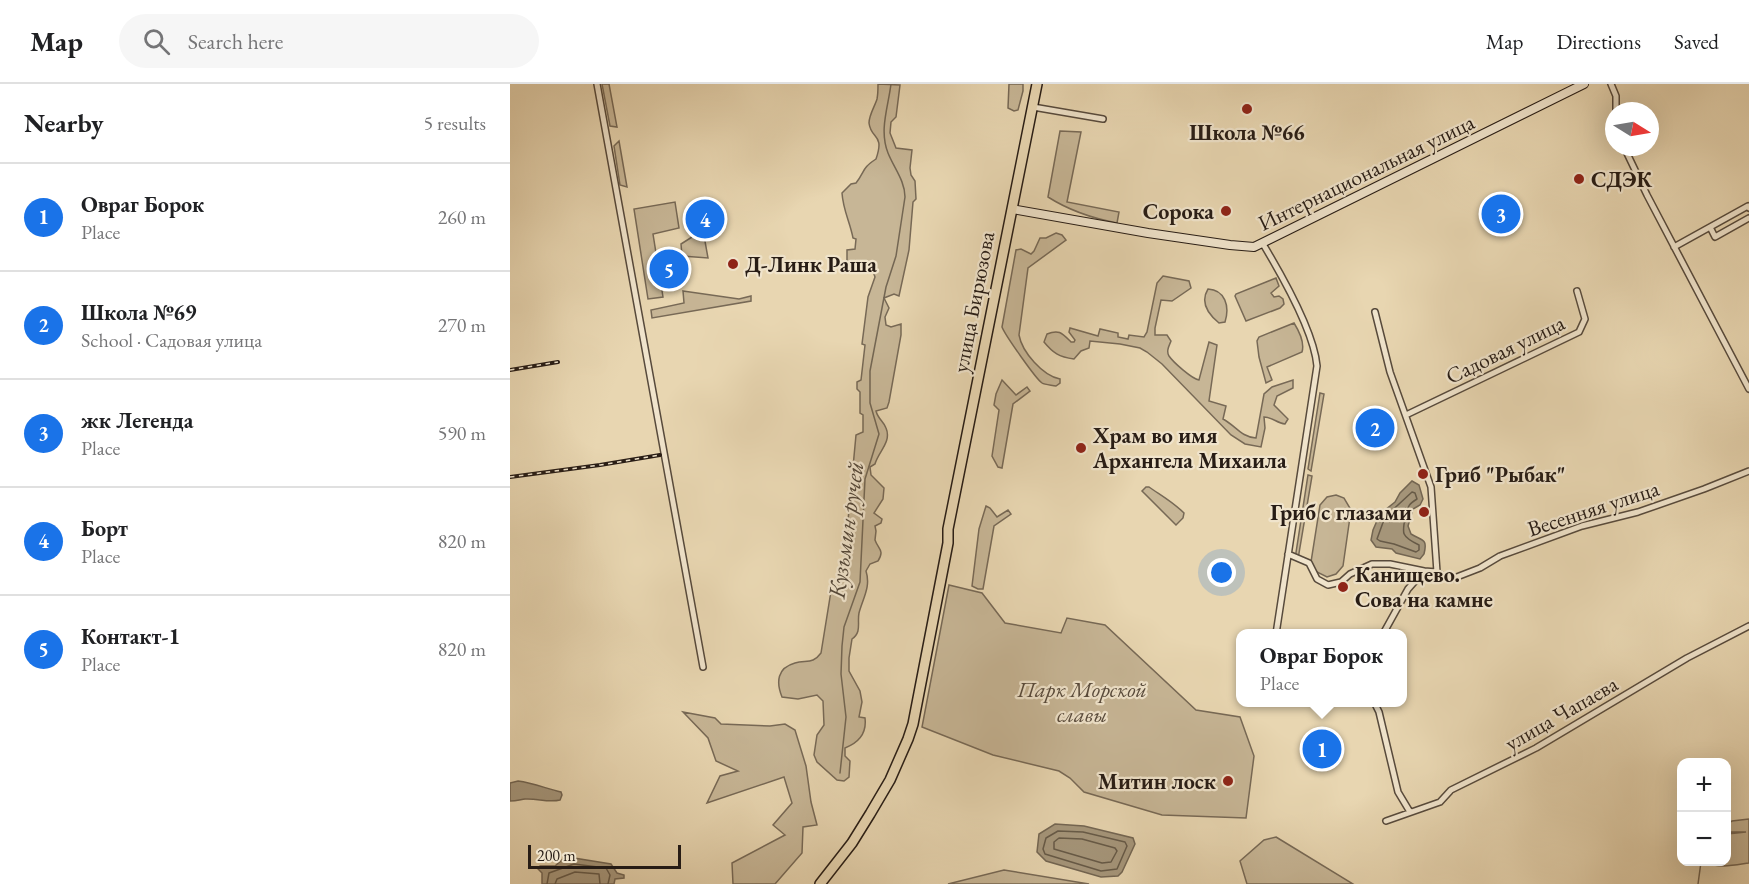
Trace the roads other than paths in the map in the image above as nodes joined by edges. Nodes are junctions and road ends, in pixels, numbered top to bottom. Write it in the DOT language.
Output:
graph roads {
  1 [pos="597,84"];
  2 [pos="1037,84"];
  3 [pos="1584,84"];
  4 [pos="1611,84"];
  5 [pos="1616,102"];
  6 [pos="1033,107"];
  7 [pos="1103,119"];
  8 [pos="1628,156"];
  9 [pos="1749,208"];
  10 [pos="1012,209"];
  11 [pos="1749,218"];
  12 [pos="1710,227"];
  13 [pos="1263,244"];
  14 [pos="1674,247"];
  15 [pos="1576,291"];
  16 [pos="1375,312"];
  17 [pos="1749,389"];
  18 [pos="1406,415"];
  19 [pos="1749,471"];
  20 [pos="948,529"];
  21 [pos="1288,554"];
  22 [pos="1424,571"];
  23 [pos="1437,572"];
  24 [pos="1749,626"];
  25 [pos="1276,629"];
  26 [pos="1385,629"];
  27 [pos="703,667"];
  28 [pos="1376,707"];
  29 [pos="1410,812"];
  30 [pos="1386,821"];
  31 [pos="812,884"];
  32 [pos="820,884"];
  1 -- 27 [label="street"];
  2 -- 6 [label="main road, улица Бирюзова"];
  3 -- 13 [label="main road, Интернациональная улица"];
  4 -- 5 [label="street"];
  6 -- 7 [label="street"];
  6 -- 10 [label="main road, улица Бирюзова"];
  8 -- 14 [label="street"];
  9 -- 12 [label="street"];
  10 -- 13 [label="main road, Интернациональная улица"];
  10 -- 20 [label="main road, улица Бирюзова"];
  11 -- 12 [label="street"];
  12 -- 14 [label="street"];
  13 -- 21 [label="street"];
  14 -- 17 [label="street"];
  15 -- 18 [label="street, Садовая улица"];
  16 -- 18 [label="street"];
  18 -- 23 [label="street"];
  19 -- 23 [label="street, Весенняя улица"];
  20 -- 31 [label="main road, улица Бирюзова"];
  20 -- 32 [label="main road, улица Бирюзова"];
  21 -- 22 [label="street"];
  21 -- 25 [label="street"];
  22 -- 23 [label="street"];
  22 -- 26 [label="street"];
  24 -- 29 [label="street, улица Чапаева"];
  28 -- 29 [label="street"];
  29 -- 30 [label="street, улица Чапаева"];
}
